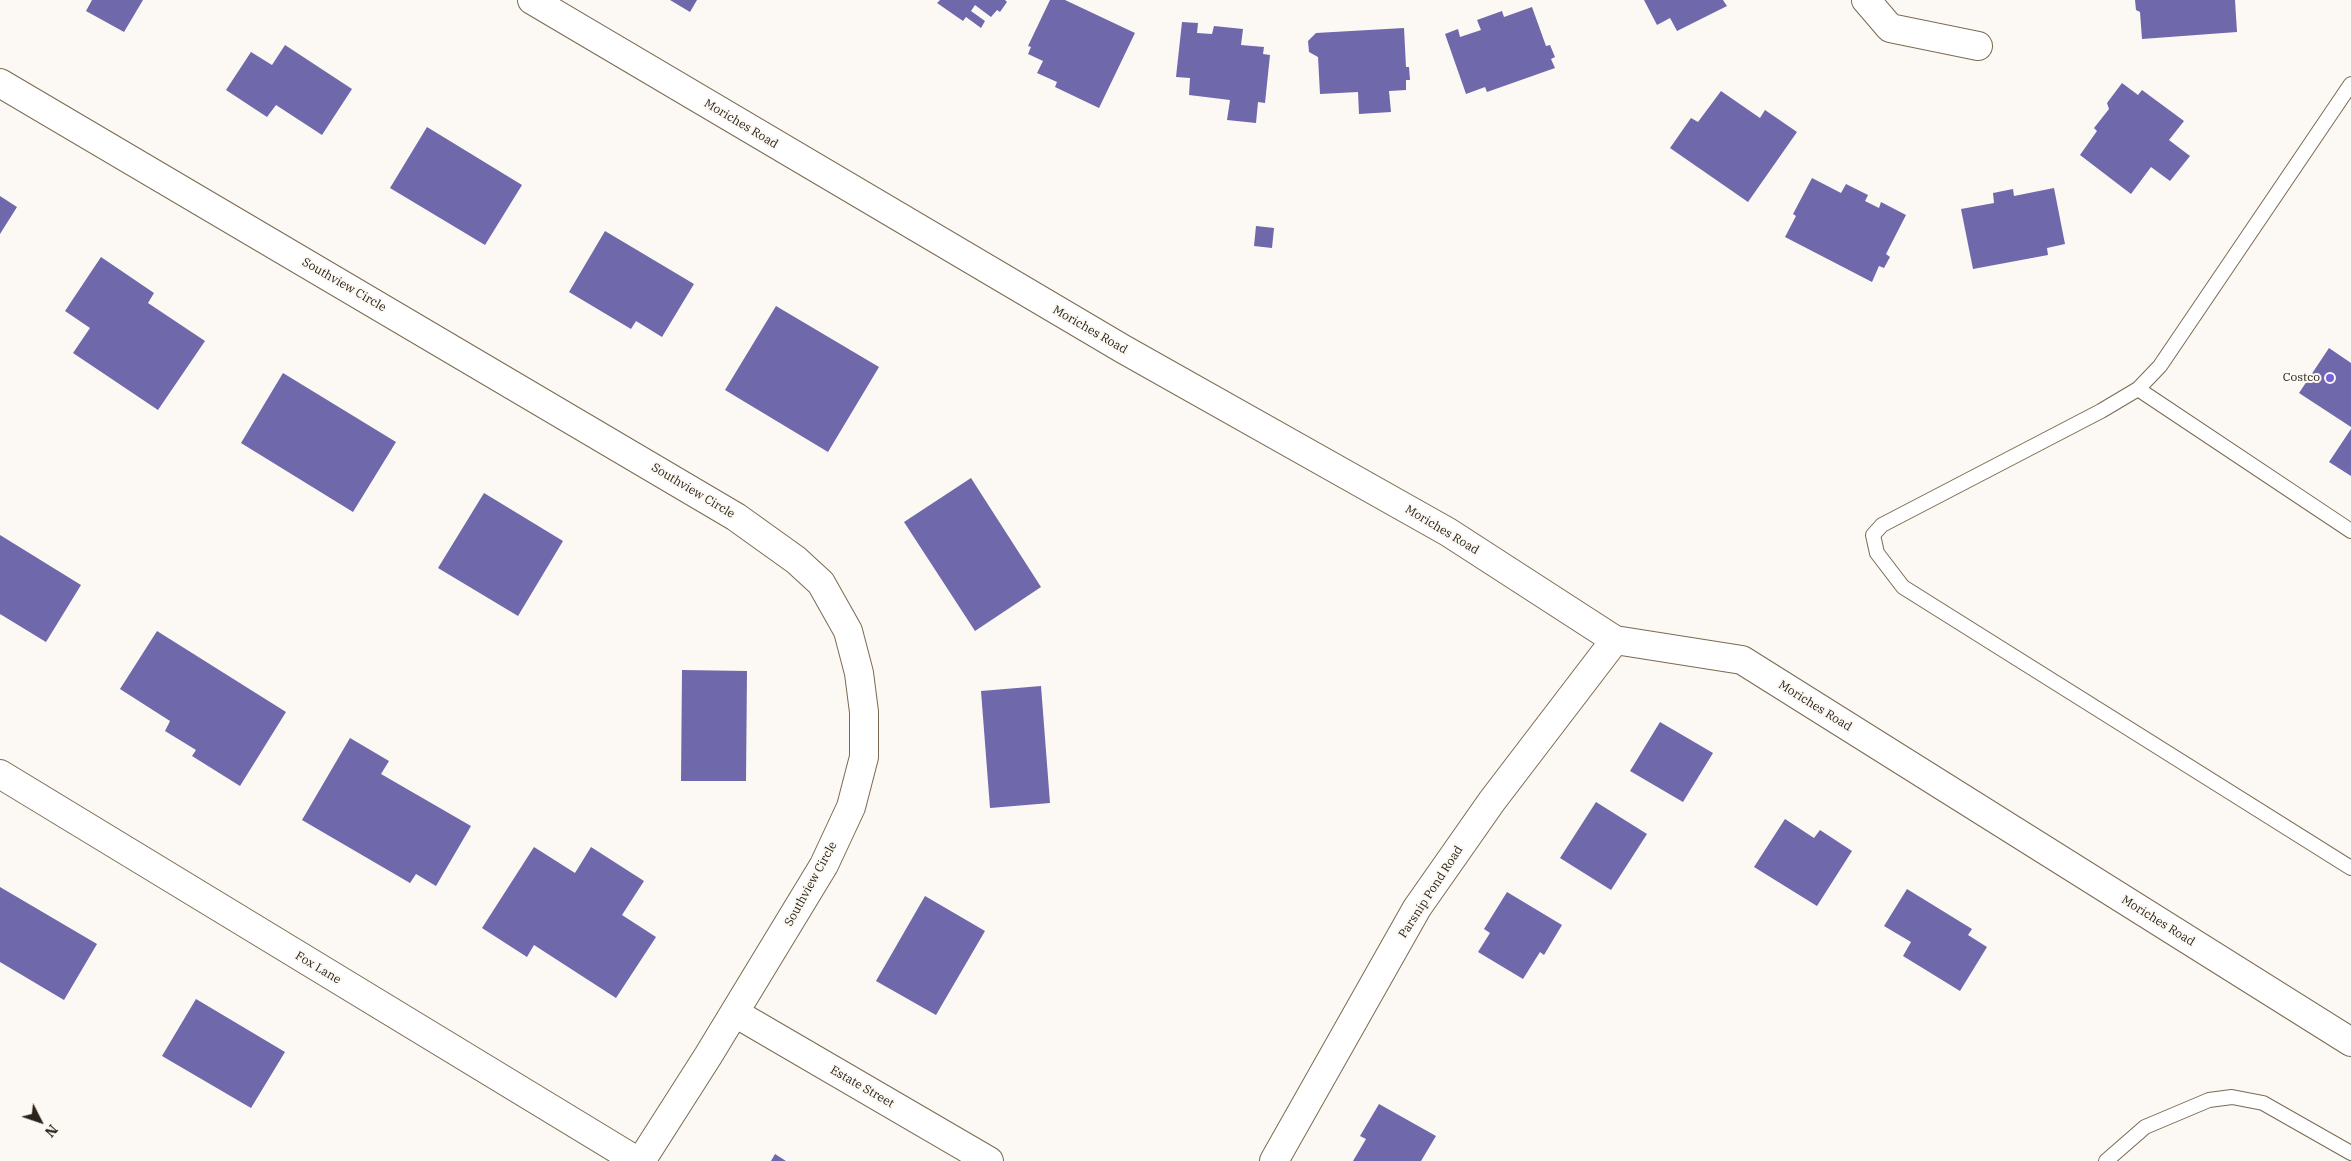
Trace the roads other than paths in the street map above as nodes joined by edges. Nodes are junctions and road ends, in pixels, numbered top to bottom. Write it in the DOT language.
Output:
graph roads {
  1 [pos="532,0"];
  2 [pos="1866,0"];
  3 [pos="1978,46"];
  4 [pos="0,83"];
  5 [pos="2351,84"];
  6 [pos="2138,389"];
  7 [pos="2351,531"];
  8 [pos="1615,640"];
  9 [pos="0,774"];
  10 [pos="2351,868"];
  11 [pos="735,1013"];
  12 [pos="2351,1042"];
  13 [pos="2351,1154"];
  14 [pos="637,1161"];
  15 [pos="641,1161"];
  16 [pos="989,1161"];
  17 [pos="1274,1161"];
  18 [pos="2106,1161"];
  1 -- 8 [label="street, Moriches Road"];
  2 -- 3 [label="street"];
  4 -- 11 [label="street, Southview Circle"];
  5 -- 6 [label="lane"];
  6 -- 7 [label="lane"];
  6 -- 10 [label="lane"];
  8 -- 12 [label="street, Moriches Road"];
  8 -- 17 [label="street, Parsnip Pond Road"];
  9 -- 14 [label="street, Fox Lane"];
  11 -- 15 [label="street, Southview Circle"];
  11 -- 16 [label="street, Estate Street"];
  13 -- 18 [label="lane"];
}
